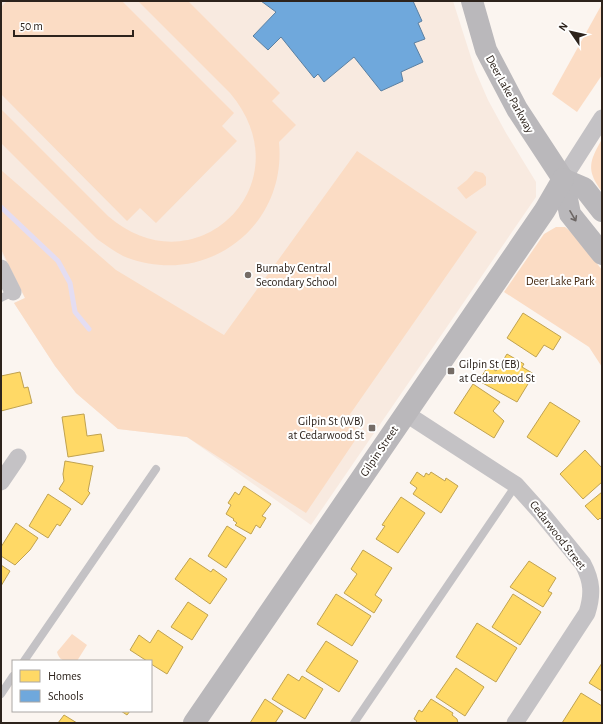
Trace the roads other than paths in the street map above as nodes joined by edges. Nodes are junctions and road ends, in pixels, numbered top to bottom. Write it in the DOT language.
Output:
graph roads {
  1 [pos="472,1"];
  2 [pos="602,118"];
  3 [pos="563,179"];
  4 [pos="602,212"];
  5 [pos="602,254"];
  6 [pos="1,268"];
  7 [pos="7,295"];
  8 [pos="405,413"];
  9 [pos="18,457"];
  10 [pos="156,469"];
  11 [pos="1,482"];
  12 [pos="516,485"];
  13 [pos="25,660"];
  14 [pos="12,678"];
  15 [pos="1,694"];
  16 [pos="194,723"];
  17 [pos="354,723"];
  18 [pos="515,723"];
  1 -- 3 [label="street, Deer Lake Parkway"];
  2 -- 3 [label="street"];
  3 -- 4 [label="street"];
  3 -- 5 [label="street, Deer Lake Parkway, one-way"];
  3 -- 8 [label="street, Gilpin Street"];
  6 -- 7 [label="street"];
  8 -- 12 [label="street, Cedarwood Street"];
  8 -- 16 [label="street, Gilpin Street"];
  9 -- 11 [label="street"];
  10 -- 13 [label="lane"];
  12 -- 17 [label="lane"];
  12 -- 18 [label="street, Cedarwood Street"];
  14 -- 15 [label="lane"];
}
